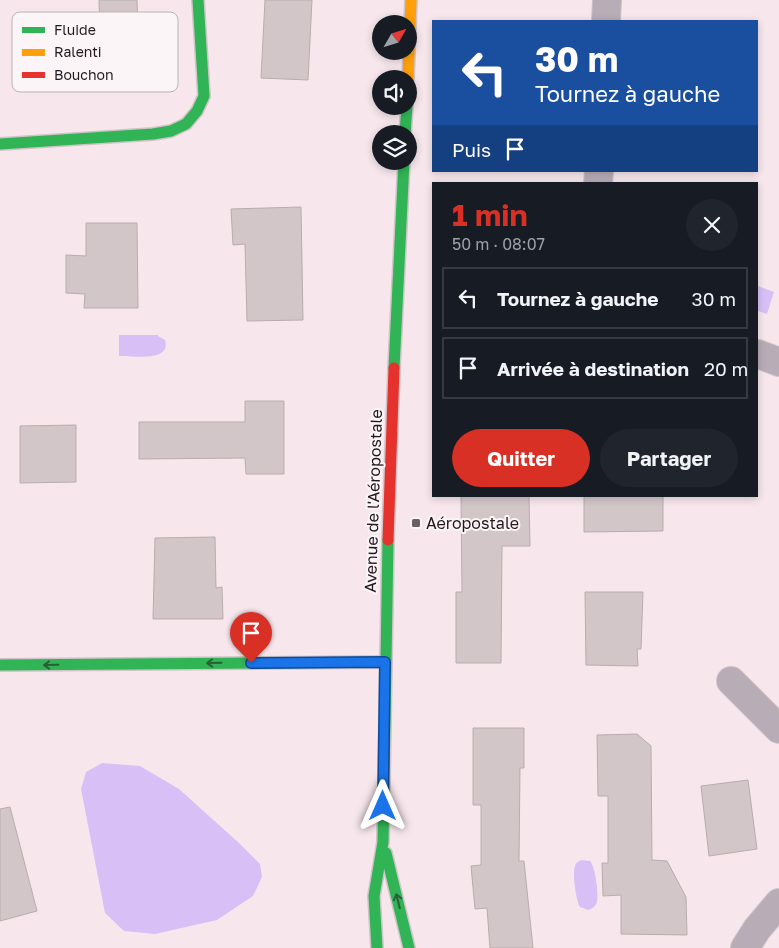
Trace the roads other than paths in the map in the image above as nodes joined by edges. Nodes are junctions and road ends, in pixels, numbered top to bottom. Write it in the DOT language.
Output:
graph roads {
  1 [pos="198,0"];
  2 [pos="411,0"];
  3 [pos="607,0"];
  4 [pos="606,20"];
  5 [pos="408,70"];
  6 [pos="0,144"];
  7 [pos="404,170"];
  8 [pos="758,354"];
  9 [pos="779,362"];
  10 [pos="385,662"];
  11 [pos="0,665"];
  12 [pos="731,681"];
  13 [pos="779,729"];
  14 [pos="383,842"];
  15 [pos="779,903"];
  16 [pos="377,948"];
  17 [pos="409,948"];
  18 [pos="745,948"];
  1 -- 6 [label="street"];
  2 -- 5 [label="street"];
  3 -- 4 [label="street"];
  7 -- 10 [label="street, Avenue de l'Aéropostale"];
  8 -- 9 [label="street"];
  10 -- 11 [label="street, one-way"];
  10 -- 14 [label="street, Avenue de l'Aéropostale"];
  12 -- 13 [label="street"];
  14 -- 16 [label="street, Avenue de l'Aéropostale"];
  17 -- 14 [label="street, Avenue de l'Aéropostale, one-way"];
  15 -- 18 [label="street"];
}
